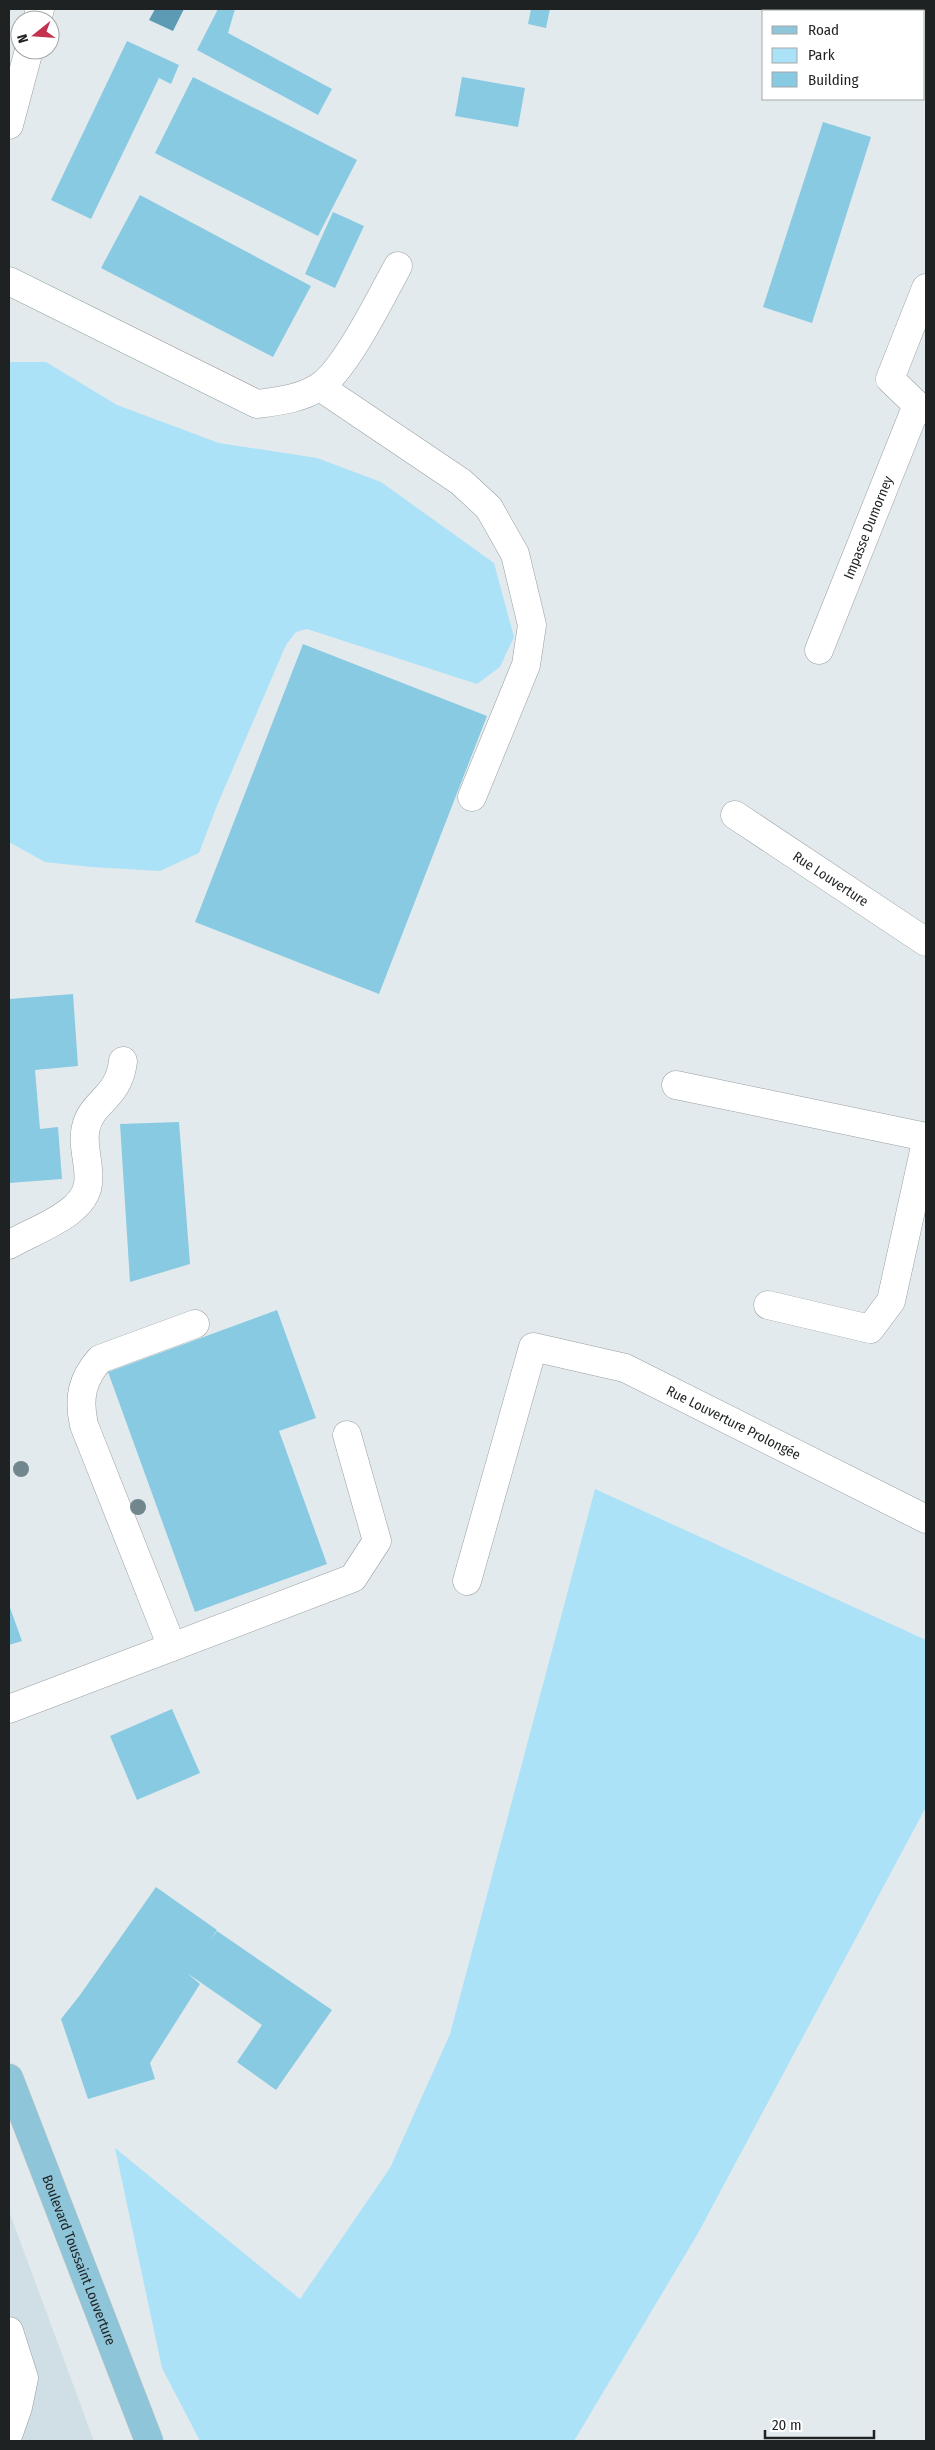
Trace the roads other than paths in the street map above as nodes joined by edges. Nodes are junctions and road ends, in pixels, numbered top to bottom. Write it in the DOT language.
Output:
graph roads {
  1 [pos="26,60"];
  2 [pos="9,125"];
  3 [pos="398,266"];
  4 [pos="9,281"];
  5 [pos="926,288"];
  6 [pos="320,387"];
  7 [pos="922,408"];
  8 [pos="819,650"];
  9 [pos="472,797"];
  10 [pos="735,815"];
  11 [pos="926,942"];
  12 [pos="123,1061"];
  13 [pos="676,1085"];
  14 [pos="926,1137"];
  15 [pos="926,1142"];
  16 [pos="9,1246"];
  17 [pos="768,1305"];
  18 [pos="195,1324"];
  19 [pos="347,1434"];
  20 [pos="926,1519"];
  21 [pos="467,1580"];
  22 [pos="172,1647"];
  23 [pos="9,1709"];
  24 [pos="9,2078"];
  25 [pos="9,2331"];
  26 [pos="9,2433"];
  27 [pos="149,2441"];
  1 -- 2 [label="street"];
  3 -- 6 [label="street"];
  4 -- 6 [label="street"];
  5 -- 7 [label="street"];
  6 -- 9 [label="street"];
  7 -- 8 [label="street, Impasse Dumorney"];
  10 -- 11 [label="street, Rue Louverture"];
  12 -- 16 [label="street"];
  13 -- 14 [label="street"];
  15 -- 17 [label="street"];
  18 -- 22 [label="street"];
  19 -- 22 [label="street"];
  20 -- 21 [label="street, Rue Louverture Prolongée"];
  22 -- 23 [label="street"];
  24 -- 27 [label="main road, Boulevard Toussaint Louverture"];
  25 -- 26 [label="street"];
}
